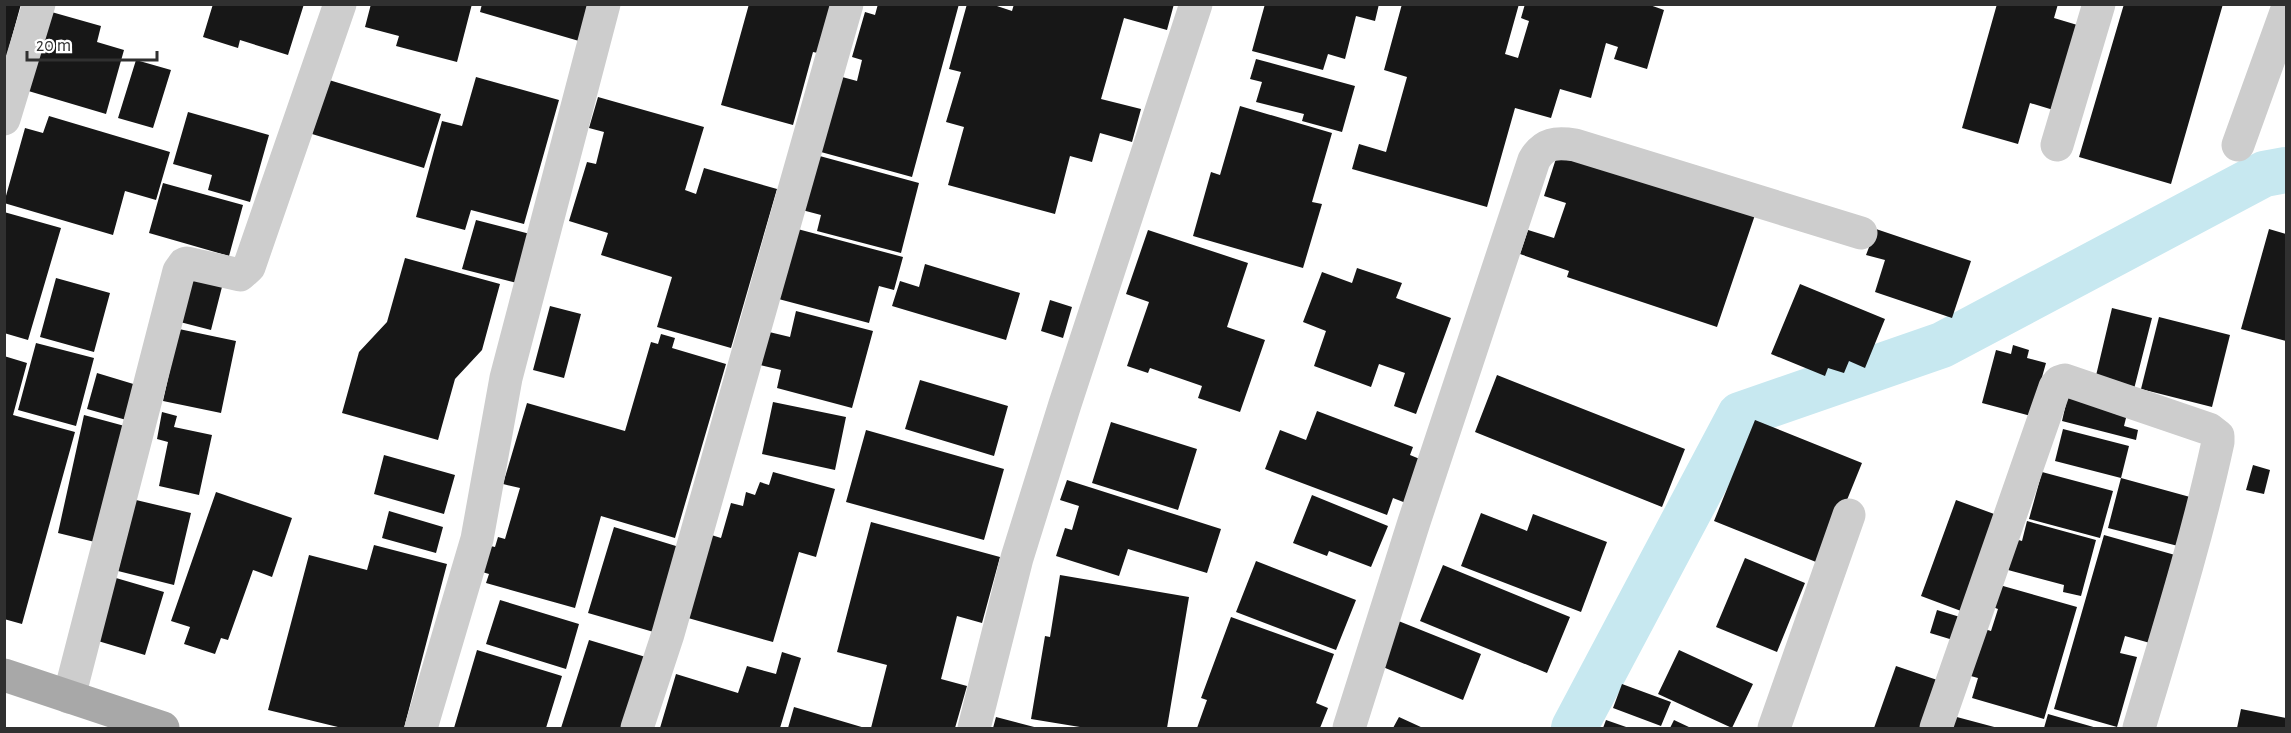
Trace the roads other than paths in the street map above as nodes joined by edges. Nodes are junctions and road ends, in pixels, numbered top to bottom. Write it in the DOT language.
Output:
graph roads {
  1 [pos="39,4"];
  2 [pos="340,4"];
  3 [pos="604,4"];
  4 [pos="847,4"];
  5 [pos="1196,4"];
  6 [pos="2098,4"];
  7 [pos="2286,12"];
  8 [pos="4,119"];
  9 [pos="2057,145"];
  10 [pos="2238,145"];
  11 [pos="1861,233"];
  12 [pos="1849,515"];
  13 [pos="4,675"];
  14 [pos="69,698"];
  15 [pos="163,729"];
  16 [pos="421,729"];
  17 [pos="637,729"];
  18 [pos="974,729"];
  19 [pos="1349,729"];
  20 [pos="1774,729"];
  21 [pos="1936,729"];
  22 [pos="2139,729"];
  1 -- 8 [label="street"];
  2 -- 14 [label="street"];
  3 -- 16 [label="street"];
  4 -- 17 [label="street"];
  5 -- 18 [label="street"];
  6 -- 9 [label="street"];
  7 -- 10 [label="street"];
  11 -- 19 [label="street"];
  12 -- 20 [label="street"];
  13 -- 14 [label="main road"];
  14 -- 15 [label="main road"];
  21 -- 22 [label="street"];
}
